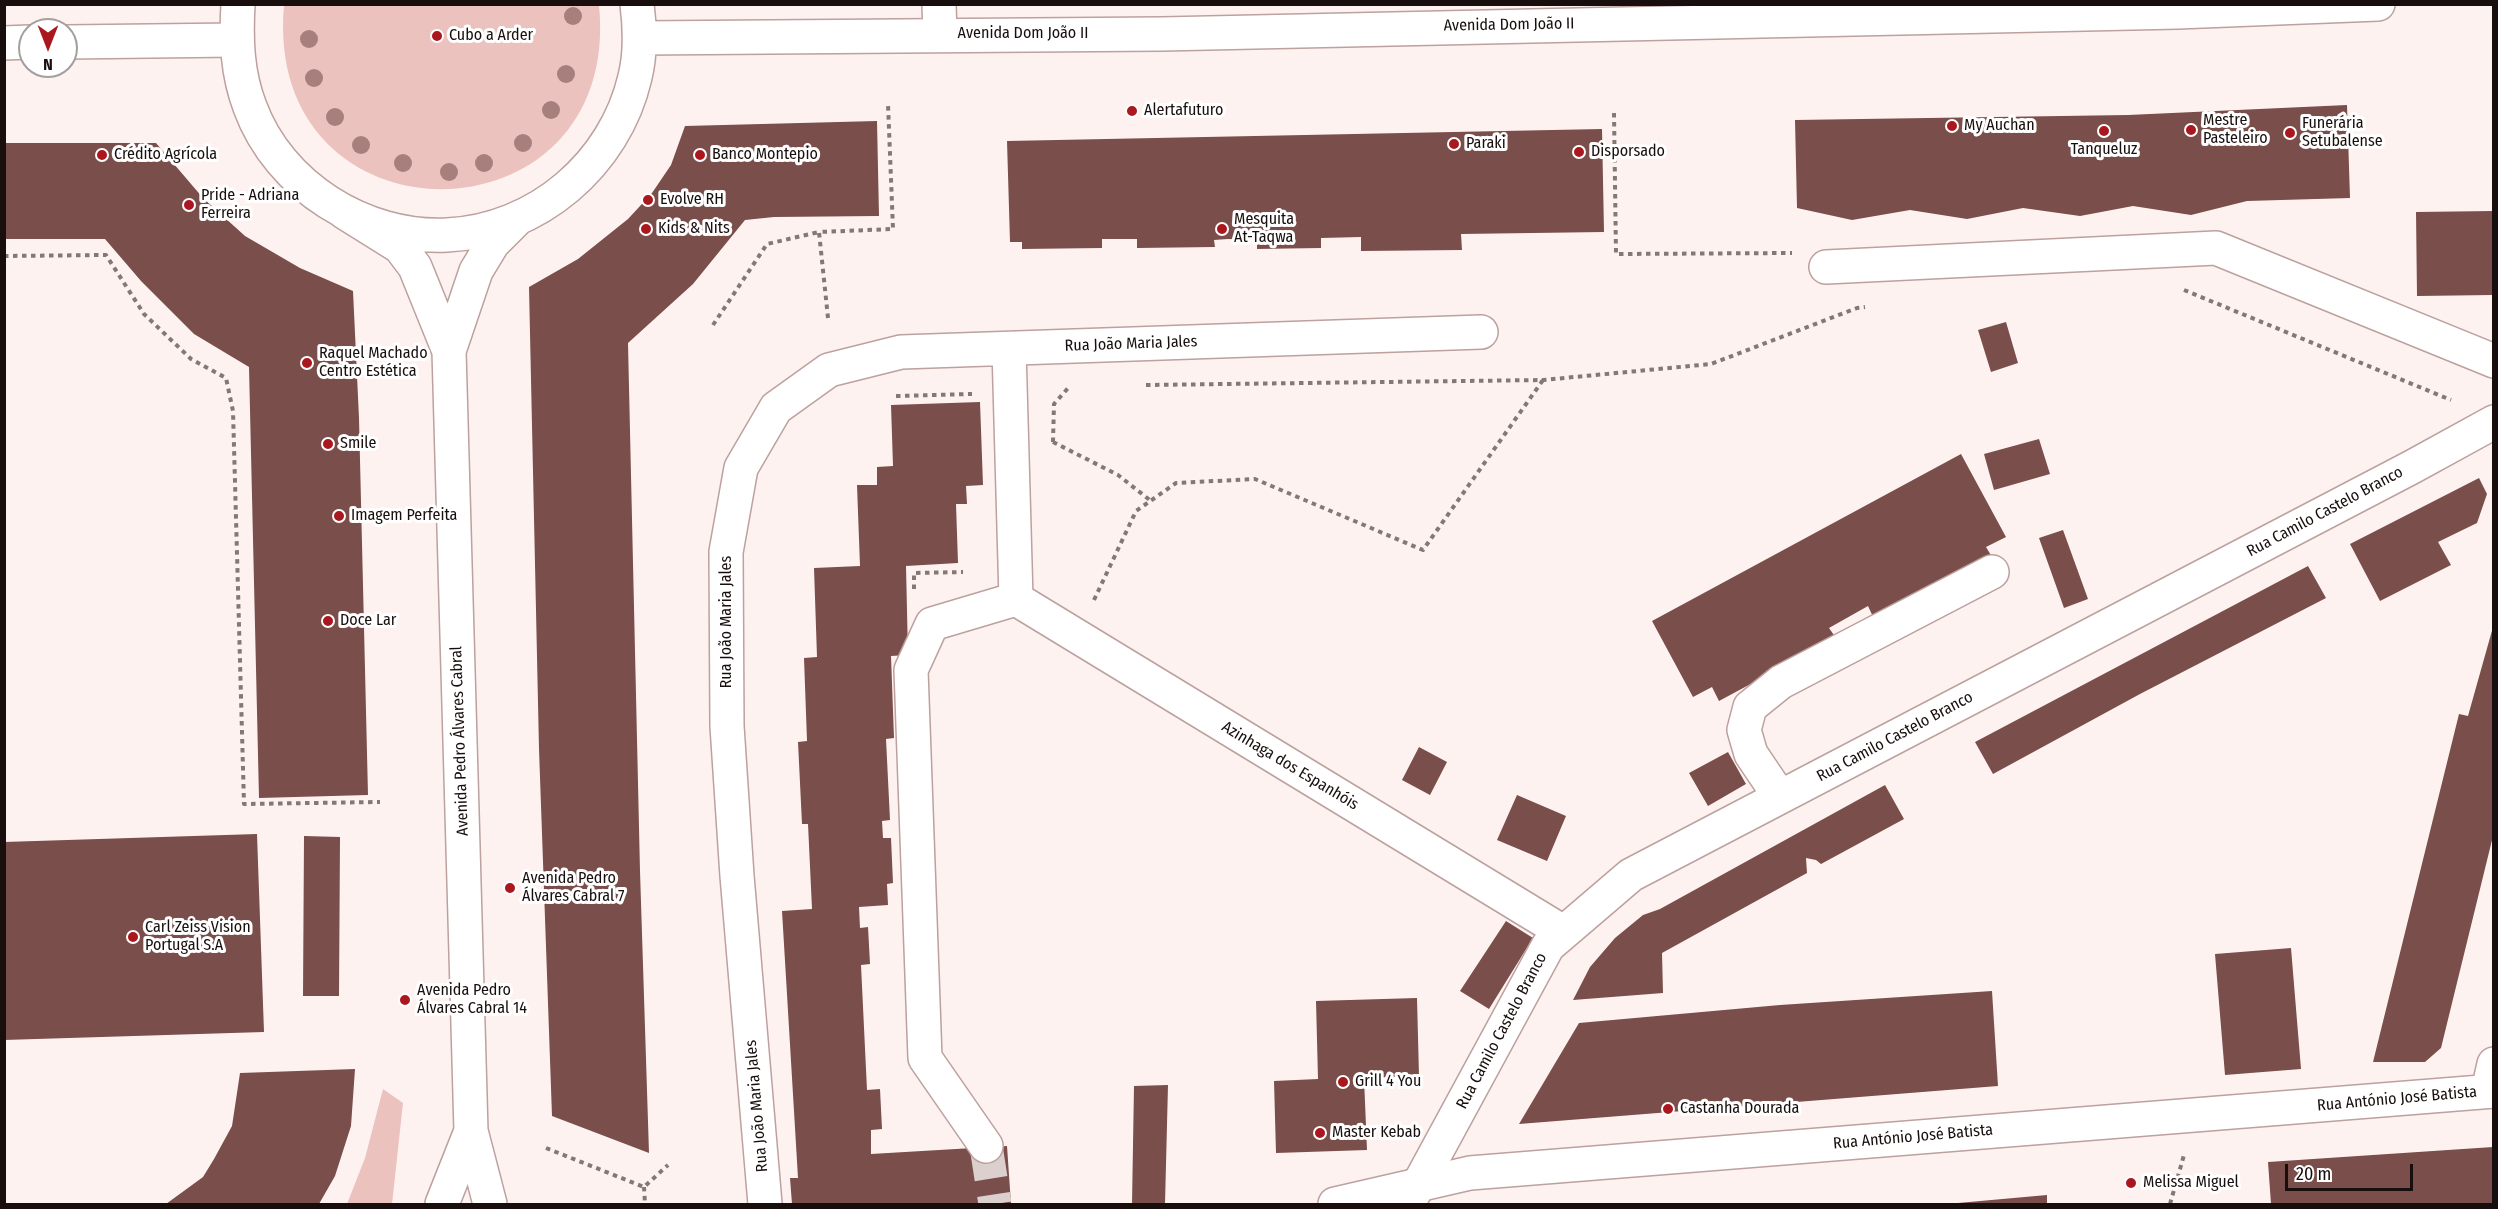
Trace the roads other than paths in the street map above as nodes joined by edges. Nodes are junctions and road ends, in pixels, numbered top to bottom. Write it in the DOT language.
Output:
graph roads {
  1 [pos="238,4"];
  2 [pos="638,4"];
  3 [pos="2378,4"];
  4 [pos="1521,15"];
  5 [pos="940,20"];
  6 [pos="640,38"];
  7 [pos="236,40"];
  8 [pos="78,42"];
  9 [pos="344,212"];
  10 [pos="516,220"];
  11 [pos="1814,260"];
  12 [pos="1481,332"];
  13 [pos="1009,348"];
  14 [pos="449,351"];
  15 [pos="2493,361"];
  16 [pos="2493,422"];
  17 [pos="1992,572"];
  18 [pos="1016,599"];
  19 [pos="1780,797"];
  20 [pos="1563,932"];
  21 [pos="2492,1082"];
  22 [pos="471,1131"];
  23 [pos="986,1146"];
  24 [pos="1414,1194"];
  25 [pos="442,1204"];
  26 [pos="489,1204"];
  27 [pos="765,1204"];
  28 [pos="1335,1204"];
  1 -- 7 [label="street"];
  2 -- 6 [label="street"];
  3 -- 4 [label="street, Avenida Dom João II"];
  4 -- 5 [label="street, Avenida Dom João II"];
  5 -- 6 [label="street, Avenida Dom João II"];
  6 -- 10 [label="street"];
  7 -- 8 [label="street"];
  7 -- 9 [label="street"];
  9 -- 10 [label="street"];
  9 -- 14 [label="street, Avenida Pedro Álvares Cabral"];
  10 -- 14 [label="street, Avenida Pedro Álvares Cabral"];
  11 -- 15 [label="street"];
  12 -- 13 [label="street, Rua João Maria Jales"];
  13 -- 18 [label="street"];
  13 -- 27 [label="street, Rua João Maria Jales"];
  14 -- 22 [label="street, Avenida Pedro Álvares Cabral"];
  16 -- 19 [label="street, Rua Camilo Castelo Branco"];
  17 -- 19 [label="street"];
  18 -- 20 [label="street, Azinhaga dos Espanhóis"];
  18 -- 23 [label="street"];
  19 -- 20 [label="street, Rua Camilo Castelo Branco"];
  20 -- 24 [label="street, Rua Camilo Castelo Branco"];
  21 -- 24 [label="street, Rua António José Batista"];
  22 -- 25 [label="street, Avenida Pedro Álvares Cabral"];
  22 -- 26 [label="street, Avenida Pedro Álvares Cabral"];
  24 -- 28 [label="street, Rua António José Batista"];
}
